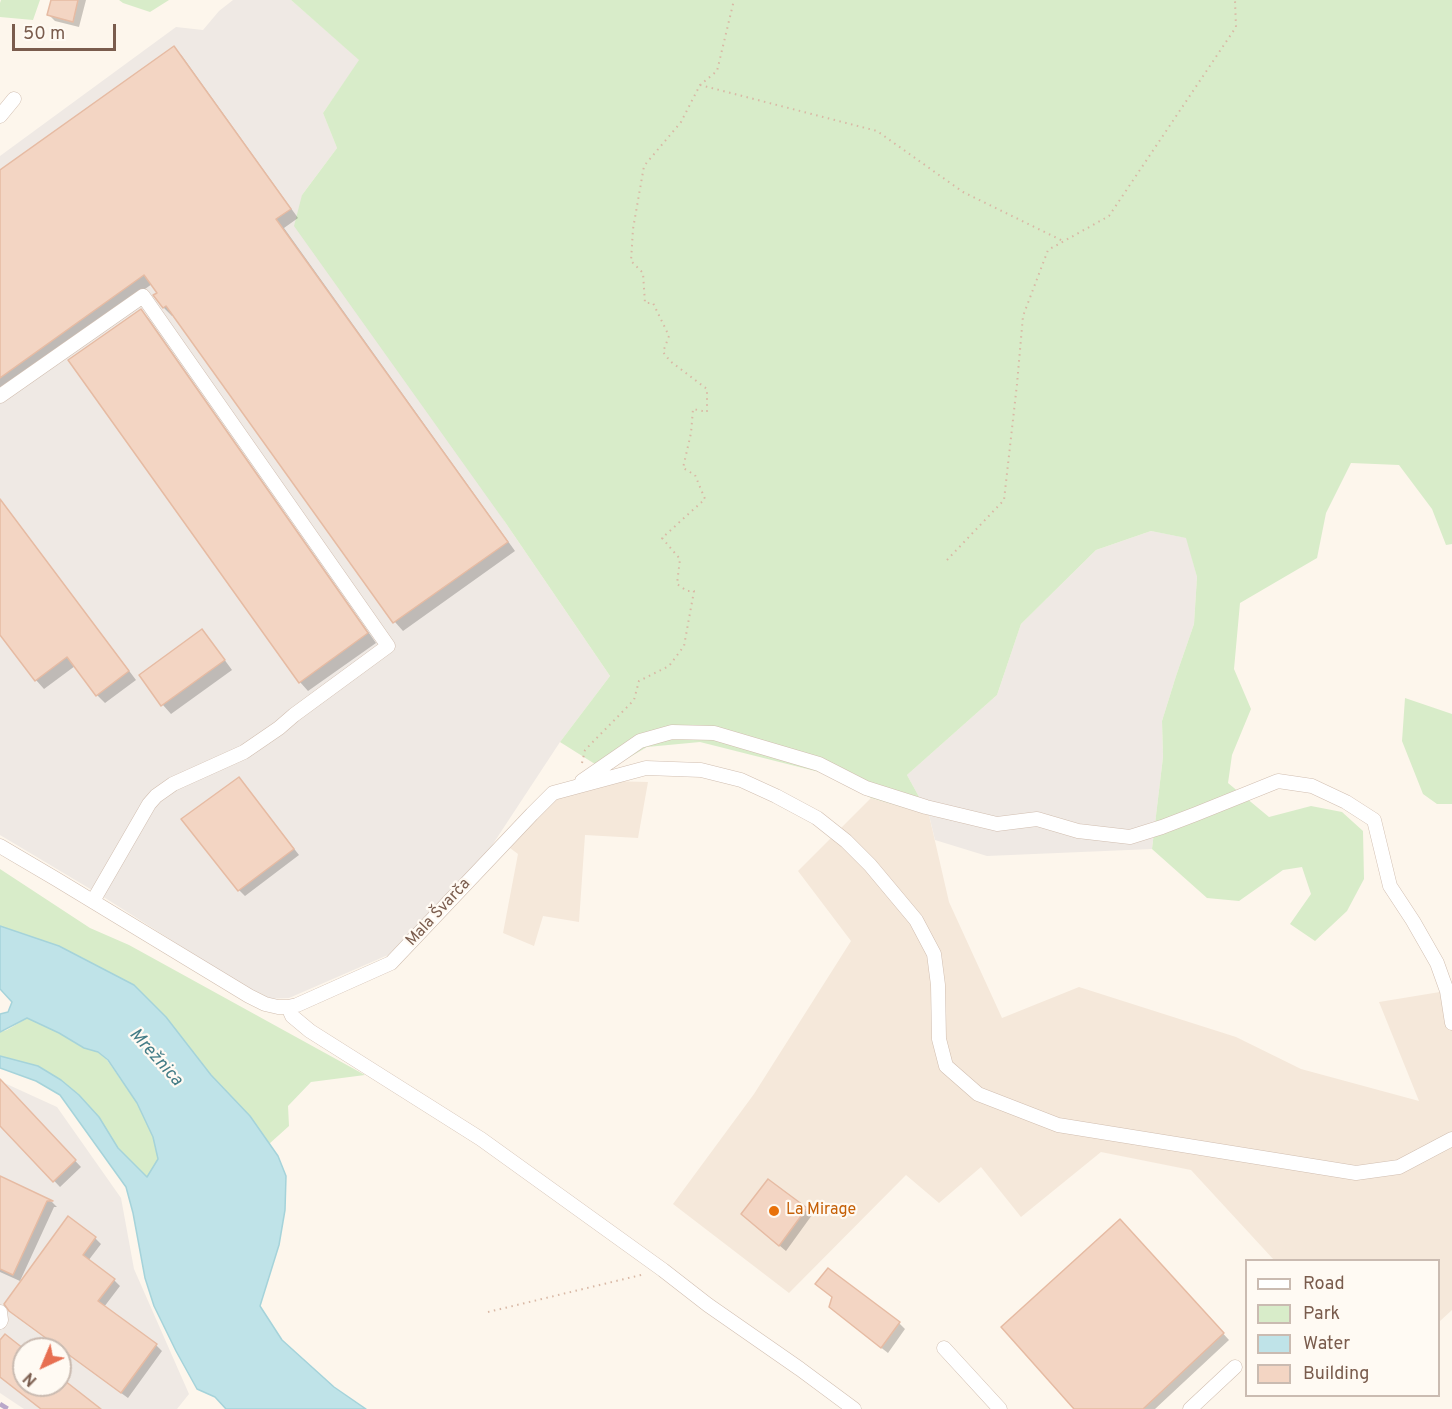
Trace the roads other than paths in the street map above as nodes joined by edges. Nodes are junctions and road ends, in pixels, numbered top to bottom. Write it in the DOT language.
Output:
graph roads {
  1 [pos="14,99"];
  2 [pos="0,116"];
  3 [pos="0,396"];
  4 [pos="574,787"];
  5 [pos="0,846"];
  6 [pos="93,901"];
  7 [pos="288,1007"];
  8 [pos="1452,1023"];
  9 [pos="1452,1139"];
  10 [pos="0,1312"];
  11 [pos="0,1322"];
  12 [pos="944,1348"];
  13 [pos="1235,1367"];
  14 [pos="854,1409"];
  15 [pos="1000,1409"];
  16 [pos="1190,1409"];
  1 -- 2 [label="street"];
  3 -- 6 [label="street"];
  4 -- 7 [label="street, Mala Švarča"];
  4 -- 8 [label="street"];
  4 -- 9 [label="street, Mala Švarča"];
  5 -- 6 [label="street"];
  6 -- 7 [label="street"];
  7 -- 14 [label="street"];
  10 -- 11 [label="street"];
  12 -- 15 [label="street"];
  13 -- 16 [label="street"];
}
